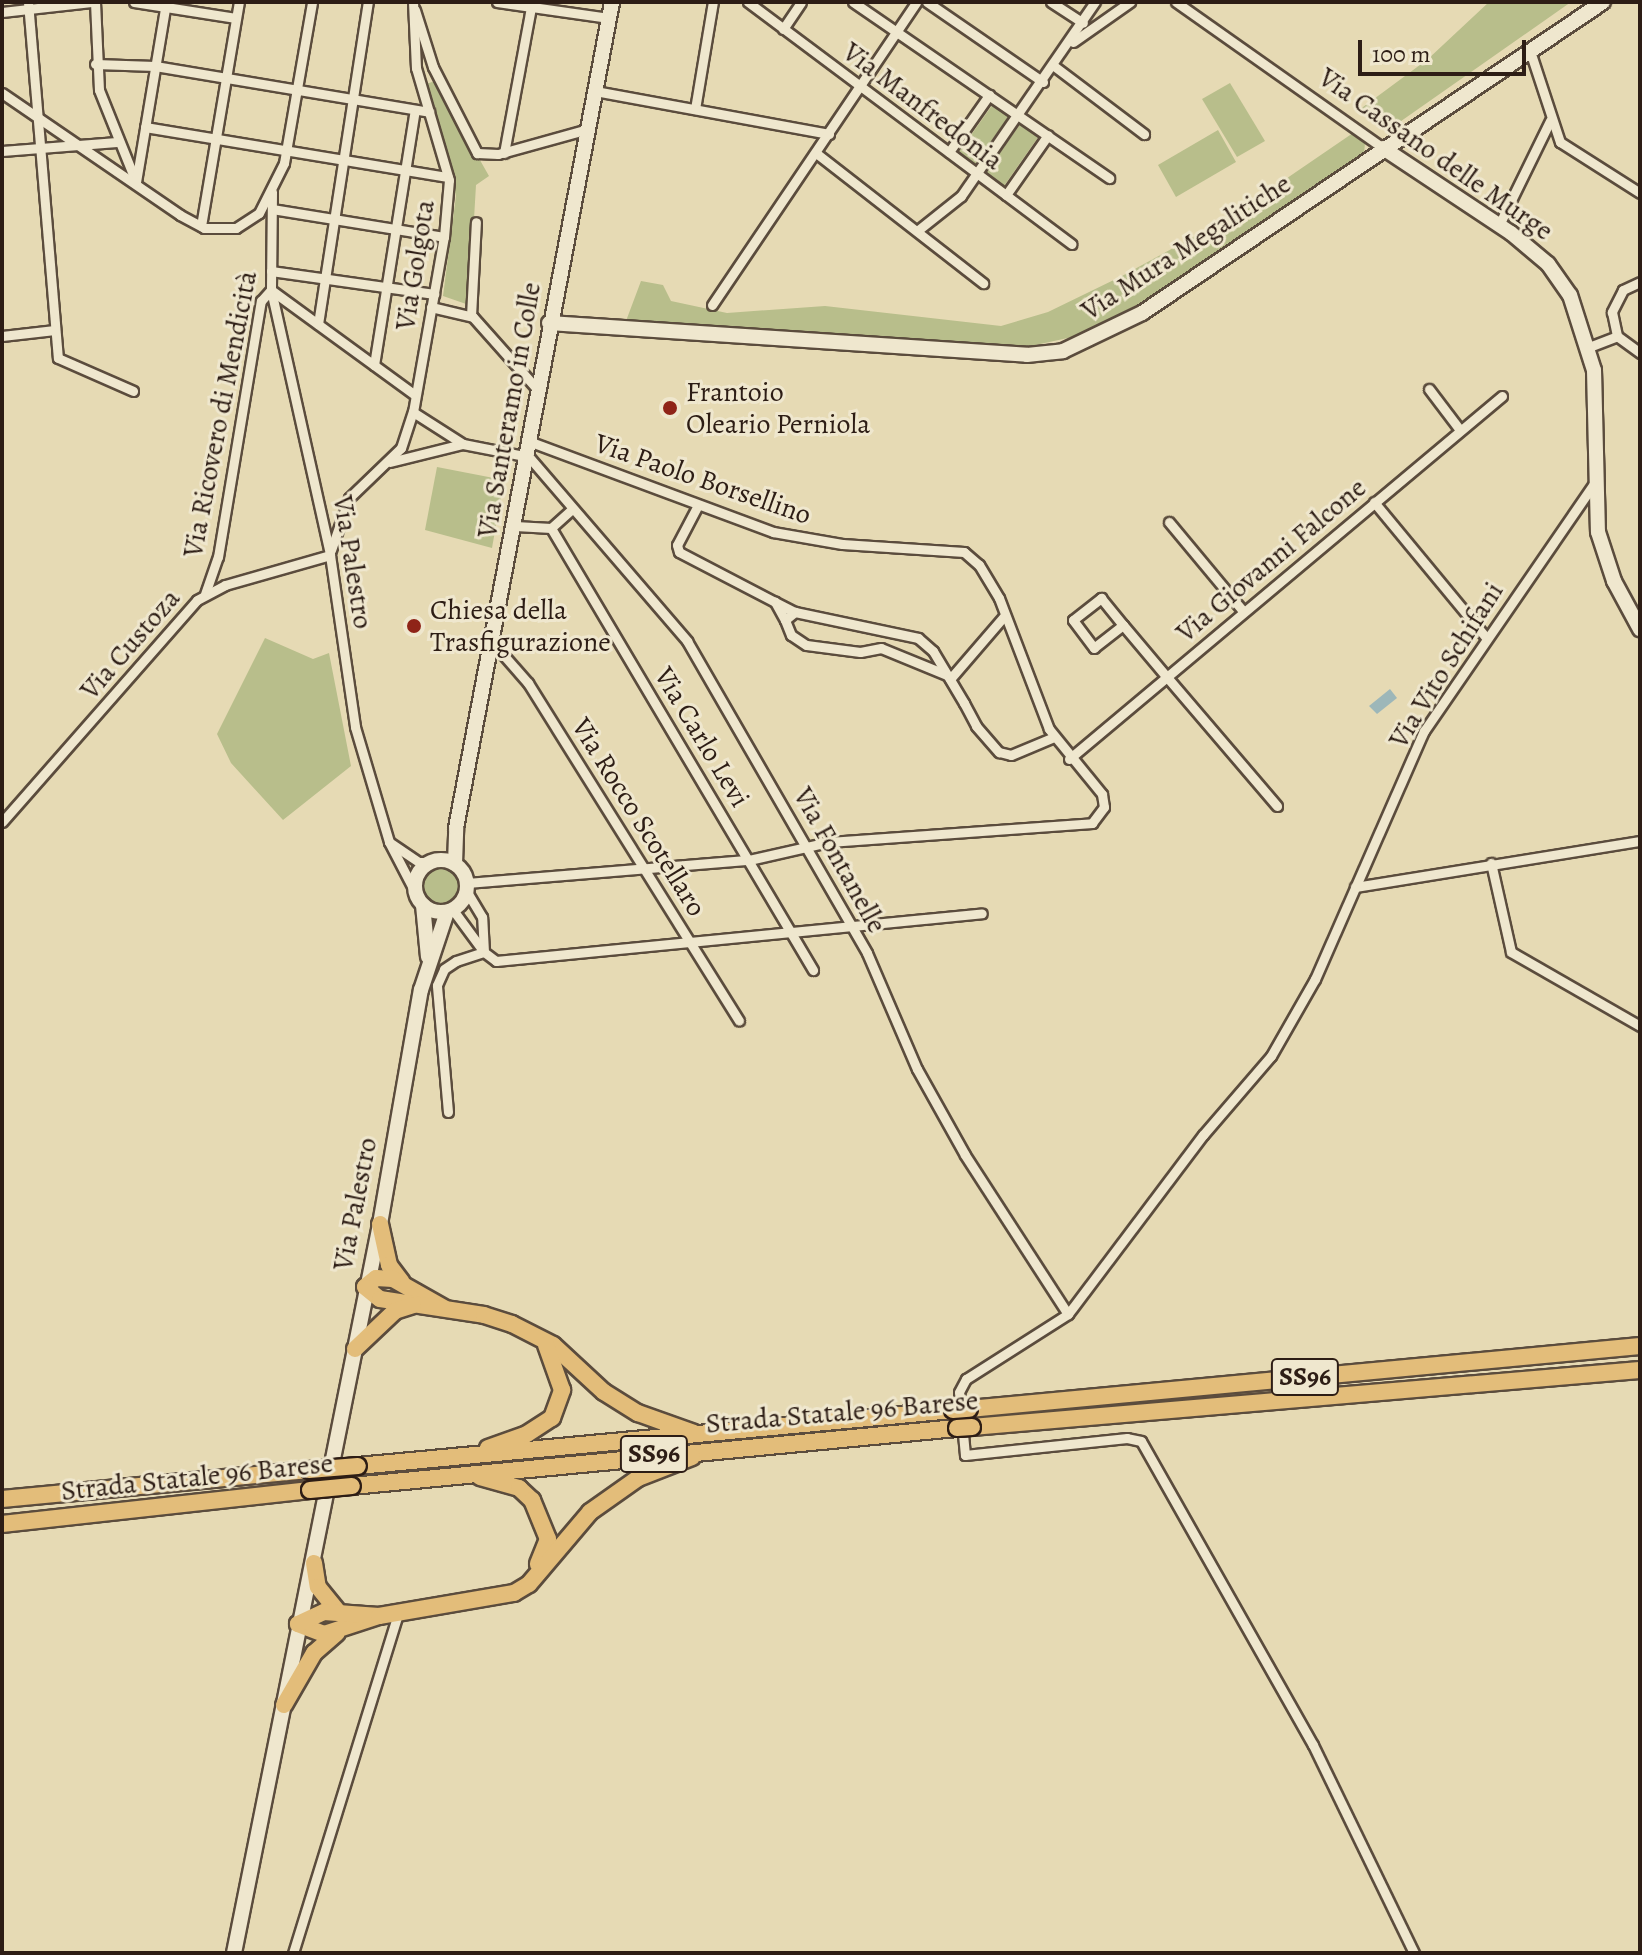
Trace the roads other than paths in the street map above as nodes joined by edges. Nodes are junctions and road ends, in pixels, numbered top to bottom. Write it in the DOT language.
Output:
graph roads {
  1 [pos="93,2"];
  2 [pos="134,2"];
  3 [pos="239,2"];
  4 [pos="312,2"];
  5 [pos="368,2"];
  6 [pos="413,2"];
  7 [pos="497,2"];
  8 [pos="612,2"];
  9 [pos="713,2"];
  10 [pos="748,2"];
  11 [pos="801,2"];
  12 [pos="853,2"];
  13 [pos="916,2"];
  14 [pos="927,2"];
  15 [pos="1051,2"];
  16 [pos="1095,2"];
  17 [pos="1130,2"];
  18 [pos="1176,2"];
  19 [pos="1603,2"];
  20 [pos="165,4"];
  21 [pos="28,6"];
  22 [pos="531,7"];
  23 [pos="2,12"];
  24 [pos="236,18"];
  25 [pos="609,18"];
  26 [pos="1083,23"];
  27 [pos="783,29"];
  28 [pos="896,32"];
  29 [pos="1067,47"];
  30 [pos="1530,51"];
  31 [pos="95,64"];
  32 [pos="155,66"];
  33 [pos="1054,66"];
  34 [pos="226,79"];
  35 [pos="1043,82"];
  36 [pos="861,86"];
  37 [pos="297,91"];
  38 [pos="595,91"];
  39 [pos="2,93"];
  40 [pos="989,95"];
  41 [pos="355,100"];
  42 [pos="695,109"];
  43 [pos="415,110"];
  44 [pos="429,112"];
  45 [pos="1019,115"];
  46 [pos="36,119"];
  47 [pos="1550,121"];
  48 [pos="145,127"];
  49 [pos="588,129"];
  50 [pos="829,134"];
  51 [pos="1144,134"];
  52 [pos="1048,135"];
  53 [pos="215,140"];
  54 [pos="117,142"];
  55 [pos="75,145"];
  56 [pos="38,148"];
  57 [pos="1383,148"];
  58 [pos="2,151"];
  59 [pos="287,152"];
  60 [pos="949,152"];
  61 [pos="504,153"];
  62 [pos="816,153"];
  63 [pos="345,161"];
  64 [pos="405,170"];
  65 [pos="977,173"];
  66 [pos="448,177"];
  67 [pos="1109,178"];
  68 [pos="136,182"];
  69 [pos="1640,193"];
  70 [pos="1006,195"];
  71 [pos="269,205"];
  72 [pos="335,219"];
  73 [pos="476,222"];
  74 [pos="1499,225"];
  75 [pos="201,226"];
  76 [pos="395,229"];
  77 [pos="917,231"];
  78 [pos="444,237"];
  79 [pos="1072,244"];
  80 [pos="271,271"];
  81 [pos="326,279"];
  82 [pos="1640,282"];
  83 [pos="983,283"];
  84 [pos="386,287"];
  85 [pos="271,290"];
  86 [pos="434,294"];
  87 [pos="712,305"];
  88 [pos="431,307"];
  89 [pos="471,316"];
  90 [pos="549,323"];
  91 [pos="318,324"];
  92 [pos="55,330"];
  93 [pos="2,336"];
  94 [pos="1617,336"];
  95 [pos="1589,347"];
  96 [pos="1640,353"];
  97 [pos="374,365"];
  98 [pos="1429,389"];
  99 [pos="133,391"];
  100 [pos="539,391"];
  101 [pos="415,395"];
  102 [pos="1502,396"];
  103 [pos="413,412"];
  104 [pos="1460,430"];
  105 [pos="463,444"];
  106 [pos="530,449"];
  107 [pos="390,462"];
  108 [pos="1595,481"];
  109 [pos="1374,502"];
  110 [pos="698,505"];
  111 [pos="572,509"];
  112 [pos="1169,522"];
  113 [pos="515,526"];
  114 [pos="551,528"];
  115 [pos="330,555"];
  116 [pos="205,594"];
  117 [pos="775,602"];
  118 [pos="1243,611"];
  119 [pos="795,612"];
  120 [pos="1005,615"];
  121 [pos="785,620"];
  122 [pos="1123,625"];
  123 [pos="1640,629"];
  124 [pos="1485,636"];
  125 [pos="493,643"];
  126 [pos="1166,676"];
  127 [pos="948,677"];
  128 [pos="1054,737"];
  129 [pos="1069,759"];
  130 [pos="1277,806"];
  131 [pos="2,822"];
  132 [pos="456,828"];
  133 [pos="1640,841"];
  134 [pos="389,842"];
  135 [pos="810,850"];
  136 [pos="749,860"];
  137 [pos="433,861"];
  138 [pos="1491,863"];
  139 [pos="455,864"];
  140 [pos="646,868"];
  141 [pos="467,887"];
  142 [pos="1355,887"];
  143 [pos="419,899"];
  144 [pos="450,911"];
  145 [pos="982,913"];
  146 [pos="850,924"];
  147 [pos="789,930"];
  148 [pos="693,943"];
  149 [pos="484,952"];
  150 [pos="428,959"];
  151 [pos="813,970"];
  152 [pos="739,1021"];
  153 [pos="1640,1026"];
  154 [pos="448,1112"];
  155 [pos="380,1224"];
  156 [pos="405,1286"];
  157 [pos="365,1287"];
  158 [pos="416,1304"];
  159 [pos="444,1308"];
  160 [pos="1068,1314"];
  161 [pos="541,1337"];
  162 [pos="1640,1346"];
  163 [pos="355,1349"];
  164 [pos="1640,1370"];
  165 [pos="699,1434"];
  166 [pos="726,1446"];
  167 [pos="461,1465"];
  168 [pos="2,1499"];
  169 [pos="2,1524"];
  170 [pos="314,1563"];
  171 [pos="529,1584"];
  172 [pos="339,1613"];
  173 [pos="398,1614"];
  174 [pos="379,1616"];
  175 [pos="298,1624"];
  176 [pos="340,1631"];
  177 [pos="284,1705"];
  178 [pos="234,1953"];
  179 [pos="293,1953"];
  180 [pos="1414,1953"];
  1 -- 21 [label="street"];
  1 -- 31 [label="street"];
  2 -- 20 [label="street"];
  3 -- 24 [label="street"];
  4 -- 37 [label="street, Via Ricovero di Mendicità"];
  5 -- 41 [label="street"];
  6 -- 44 [label="street, Via Golgota"];
  6 -- 61 [label="street, Via Golgota"];
  7 -- 22 [label="street"];
  8 -- 25 [label="main road, Via Santeramo in Colle"];
  9 -- 42 [label="street"];
  10 -- 27 [label="street, Via Manfredonia"];
  11 -- 27 [label="street"];
  12 -- 28 [label="street"];
  13 -- 28 [label="street"];
  14 -- 35 [label="street"];
  15 -- 26 [label="street"];
  16 -- 26 [label="street"];
  17 -- 29 [label="street"];
  18 -- 57 [label="street, Via Cassano delle Murge"];
  19 -- 30 [label="main road, Via Mura Megalitiche"];
  20 -- 24 [label="street"];
  20 -- 32 [label="street"];
  21 -- 23 [label="street"];
  21 -- 46 [label="street"];
  22 -- 25 [label="street"];
  22 -- 61 [label="street"];
  24 -- 34 [label="street"];
  25 -- 38 [label="main road, Via Santeramo in Colle"];
  26 -- 29 [label="street"];
  27 -- 36 [label="street, Via Manfredonia"];
  28 -- 36 [label="street"];
  28 -- 40 [label="street"];
  29 -- 33 [label="street"];
  30 -- 47 [label="street"];
  30 -- 57 [label="main road, Via Mura Megalitiche"];
  31 -- 32 [label="street"];
  31 -- 54 [label="street"];
  32 -- 34 [label="street"];
  32 -- 48 [label="street"];
  33 -- 35 [label="street"];
  33 -- 51 [label="street"];
  34 -- 37 [label="street"];
  34 -- 53 [label="street"];
  35 -- 45 [label="street"];
  36 -- 50 [label="street"];
  36 -- 60 [label="street, Via Manfredonia"];
  37 -- 41 [label="street"];
  37 -- 59 [label="street, Via Ricovero di Mendicità"];
  38 -- 42 [label="street"];
  38 -- 49 [label="main road, Via Santeramo in Colle"];
  39 -- 46 [label="street"];
  40 -- 45 [label="street"];
  40 -- 60 [label="street"];
  41 -- 43 [label="street"];
  41 -- 63 [label="street"];
  42 -- 50 [label="street"];
  43 -- 44 [label="street"];
  43 -- 64 [label="street"];
  44 -- 66 [label="street, Via Golgota"];
  45 -- 52 [label="street"];
  45 -- 65 [label="street"];
  46 -- 55 [label="street"];
  46 -- 56 [label="street"];
  47 -- 69 [label="street"];
  47 -- 74 [label="street"];
  48 -- 53 [label="street"];
  48 -- 68 [label="street"];
  49 -- 61 [label="street"];
  49 -- 90 [label="main road, Via Santeramo in Colle"];
  50 -- 62 [label="street"];
  52 -- 67 [label="street"];
  52 -- 70 [label="street"];
  53 -- 59 [label="street"];
  53 -- 75 [label="street"];
  54 -- 55 [label="street"];
  54 -- 68 [label="street"];
  55 -- 56 [label="street"];
  55 -- 68 [label="street"];
  56 -- 58 [label="street"];
  56 -- 92 [label="street"];
  57 -- 74 [label="main road, Via Cassano delle Murge"];
  57 -- 90 [label="main road, Via Mura Megalitiche"];
  59 -- 63 [label="street"];
  59 -- 71 [label="street, Via Ricovero di Mendicità"];
  60 -- 65 [label="street, Via Manfredonia"];
  62 -- 77 [label="street"];
  62 -- 87 [label="street"];
  63 -- 64 [label="street"];
  63 -- 72 [label="street"];
  64 -- 66 [label="street"];
  64 -- 76 [label="street"];
  65 -- 70 [label="street, Via Manfredonia"];
  65 -- 77 [label="street"];
  66 -- 78 [label="street, Via Golgota"];
  68 -- 75 [label="street"];
  70 -- 79 [label="street, Via Manfredonia"];
  71 -- 72 [label="street"];
  71 -- 75 [label="street"];
  71 -- 80 [label="street, Via Ricovero di Mendicità"];
  72 -- 76 [label="street"];
  72 -- 81 [label="street"];
  73 -- 89 [label="street"];
  74 -- 95 [label="main road, Via Cassano delle Murge"];
  76 -- 78 [label="street"];
  76 -- 84 [label="street"];
  77 -- 83 [label="street"];
  78 -- 86 [label="street, Via Golgota"];
  80 -- 81 [label="street"];
  80 -- 85 [label="street, Via Ricovero di Mendicità"];
  81 -- 84 [label="street"];
  81 -- 91 [label="street"];
  82 -- 94 [label="street"];
  84 -- 86 [label="street"];
  84 -- 97 [label="street"];
  85 -- 91 [label="street"];
  85 -- 115 [label="street, Via Palestro"];
  85 -- 116 [label="street, Via Ricovero di Mendicità"];
  86 -- 88 [label="street, Via Golgota"];
  88 -- 89 [label="street"];
  88 -- 101 [label="street, Via Golgota"];
  89 -- 100 [label="street"];
  90 -- 100 [label="main road, Via Santeramo in Colle"];
  91 -- 97 [label="street"];
  92 -- 93 [label="street"];
  92 -- 99 [label="street"];
  94 -- 95 [label="street"];
  94 -- 96 [label="street"];
  95 -- 108 [label="main road, Via Cassano delle Murge"];
  97 -- 101 [label="street"];
  98 -- 104 [label="street"];
  100 -- 106 [label="main road, Via Santeramo in Colle"];
  101 -- 103 [label="street, Via Golgota"];
  102 -- 104 [label="street, Via Giovanni Falcone"];
  103 -- 105 [label="street"];
  103 -- 107 [label="street, Via Golgota"];
  104 -- 109 [label="street, Via Giovanni Falcone"];
  105 -- 106 [label="street, Via Paolo Borsellino"];
  105 -- 107 [label="street"];
  106 -- 110 [label="street, Via Paolo Borsellino"];
  106 -- 111 [label="street, Via Fontanelle"];
  106 -- 113 [label="main road, Via Santeramo in Colle"];
  107 -- 115 [label="street"];
  108 -- 123 [label="main road, Via Cassano delle Murge"];
  108 -- 124 [label="street, Via Vito Schifani"];
  109 -- 118 [label="street, Via Giovanni Falcone"];
  109 -- 124 [label="street"];
  110 -- 117 [label="street"];
  110 -- 120 [label="street, Via Paolo Borsellino"];
  111 -- 114 [label="street"];
  111 -- 135 [label="street, Via Fontanelle"];
  112 -- 118 [label="street"];
  113 -- 114 [label="street"];
  113 -- 125 [label="main road, Via Santeramo in Colle"];
  114 -- 136 [label="street, Via Carlo Levi"];
  115 -- 116 [label="street, Via Custoza"];
  115 -- 134 [label="street, Via Palestro"];
  116 -- 131 [label="street, Via Custoza"];
  117 -- 119 [label="street"];
  117 -- 121 [label="street"];
  118 -- 126 [label="street, Via Giovanni Falcone"];
  119 -- 121 [label="street"];
  119 -- 127 [label="street"];
  120 -- 127 [label="street"];
  120 -- 128 [label="street, Via Paolo Borsellino"];
  121 -- 127 [label="street"];
  122 -- 122 [label="street"];
  122 -- 126 [label="street"];
  124 -- 142 [label="street, Via Vito Schifani"];
  125 -- 132 [label="main road, Via Santeramo in Colle"];
  125 -- 140 [label="street, Via Rocco Scotellaro"];
  126 -- 129 [label="street, Via Giovanni Falcone"];
  126 -- 130 [label="street"];
  127 -- 128 [label="street"];
  128 -- 129 [label="street, Via Paolo Borsellino"];
  129 -- 135 [label="street, Via Paolo Borsellino"];
  132 -- 137 [label="main road"];
  132 -- 139 [label="main road"];
  133 -- 138 [label="street"];
  134 -- 137 [label="street"];
  134 -- 143 [label="street, Via Palestro"];
  135 -- 136 [label="street"];
  135 -- 146 [label="street, Via Fontanelle"];
  136 -- 140 [label="street"];
  136 -- 147 [label="street, Via Carlo Levi"];
  137 -- 139 [label="main road"];
  137 -- 143 [label="main road"];
  138 -- 142 [label="street"];
  138 -- 153 [label="street"];
  139 -- 141 [label="main road"];
  140 -- 141 [label="street"];
  140 -- 148 [label="street, Via Rocco Scotellaro"];
  141 -- 144 [label="main road"];
  141 -- 149 [label="street"];
  142 -- 160 [label="street, Via Vito Schifani"];
  143 -- 144 [label="main road"];
  143 -- 150 [label="main road, Via Palestro"];
  144 -- 149 [label="street"];
  144 -- 150 [label="main road, Via Palestro"];
  145 -- 146 [label="street"];
  146 -- 147 [label="street"];
  146 -- 160 [label="street, Via Fontanelle"];
  147 -- 148 [label="street"];
  147 -- 151 [label="street, Via Carlo Levi"];
  148 -- 149 [label="street"];
  148 -- 152 [label="street, Via Rocco Scotellaro"];
  149 -- 154 [label="street"];
  150 -- 155 [label="main road, Via Palestro"];
  155 -- 156 [label="highway"];
  155 -- 157 [label="main road, Via Palestro"];
  156 -- 157 [label="highway"];
  156 -- 159 [label="highway"];
  157 -- 158 [label="highway"];
  157 -- 163 [label="main road, Via Palestro"];
  158 -- 159 [label="highway"];
  158 -- 163 [label="highway"];
  159 -- 161 [label="highway"];
  160 -- 180 [label="street, Via Vito Schifani"];
  161 -- 165 [label="highway"];
  161 -- 167 [label="highway"];
  162 -- 165 [label="highway, Strada Statale 96 Barese / SS96"];
  163 -- 170 [label="main road, Via Palestro"];
  164 -- 166 [label="highway, Strada Statale 96 Barese / SS96"];
  165 -- 167 [label="highway, Strada Statale 96 Barese / SS96"];
  166 -- 167 [label="highway, Strada Statale 96 Barese / SS96"];
  166 -- 171 [label="highway"];
  167 -- 168 [label="highway, Strada Statale 96 Barese / SS96, bridge"];
  167 -- 169 [label="highway, Strada Statale 96 Barese / SS96, bridge"];
  167 -- 171 [label="highway"];
  170 -- 172 [label="highway"];
  170 -- 175 [label="main road, Via Palestro"];
  171 -- 173 [label="highway"];
  172 -- 174 [label="highway"];
  172 -- 175 [label="highway"];
  173 -- 174 [label="highway"];
  173 -- 179 [label="street"];
  174 -- 176 [label="highway"];
  175 -- 176 [label="highway"];
  175 -- 177 [label="main road, Via Palestro"];
  176 -- 177 [label="highway"];
  177 -- 178 [label="main road, Via Palestro"];
}
